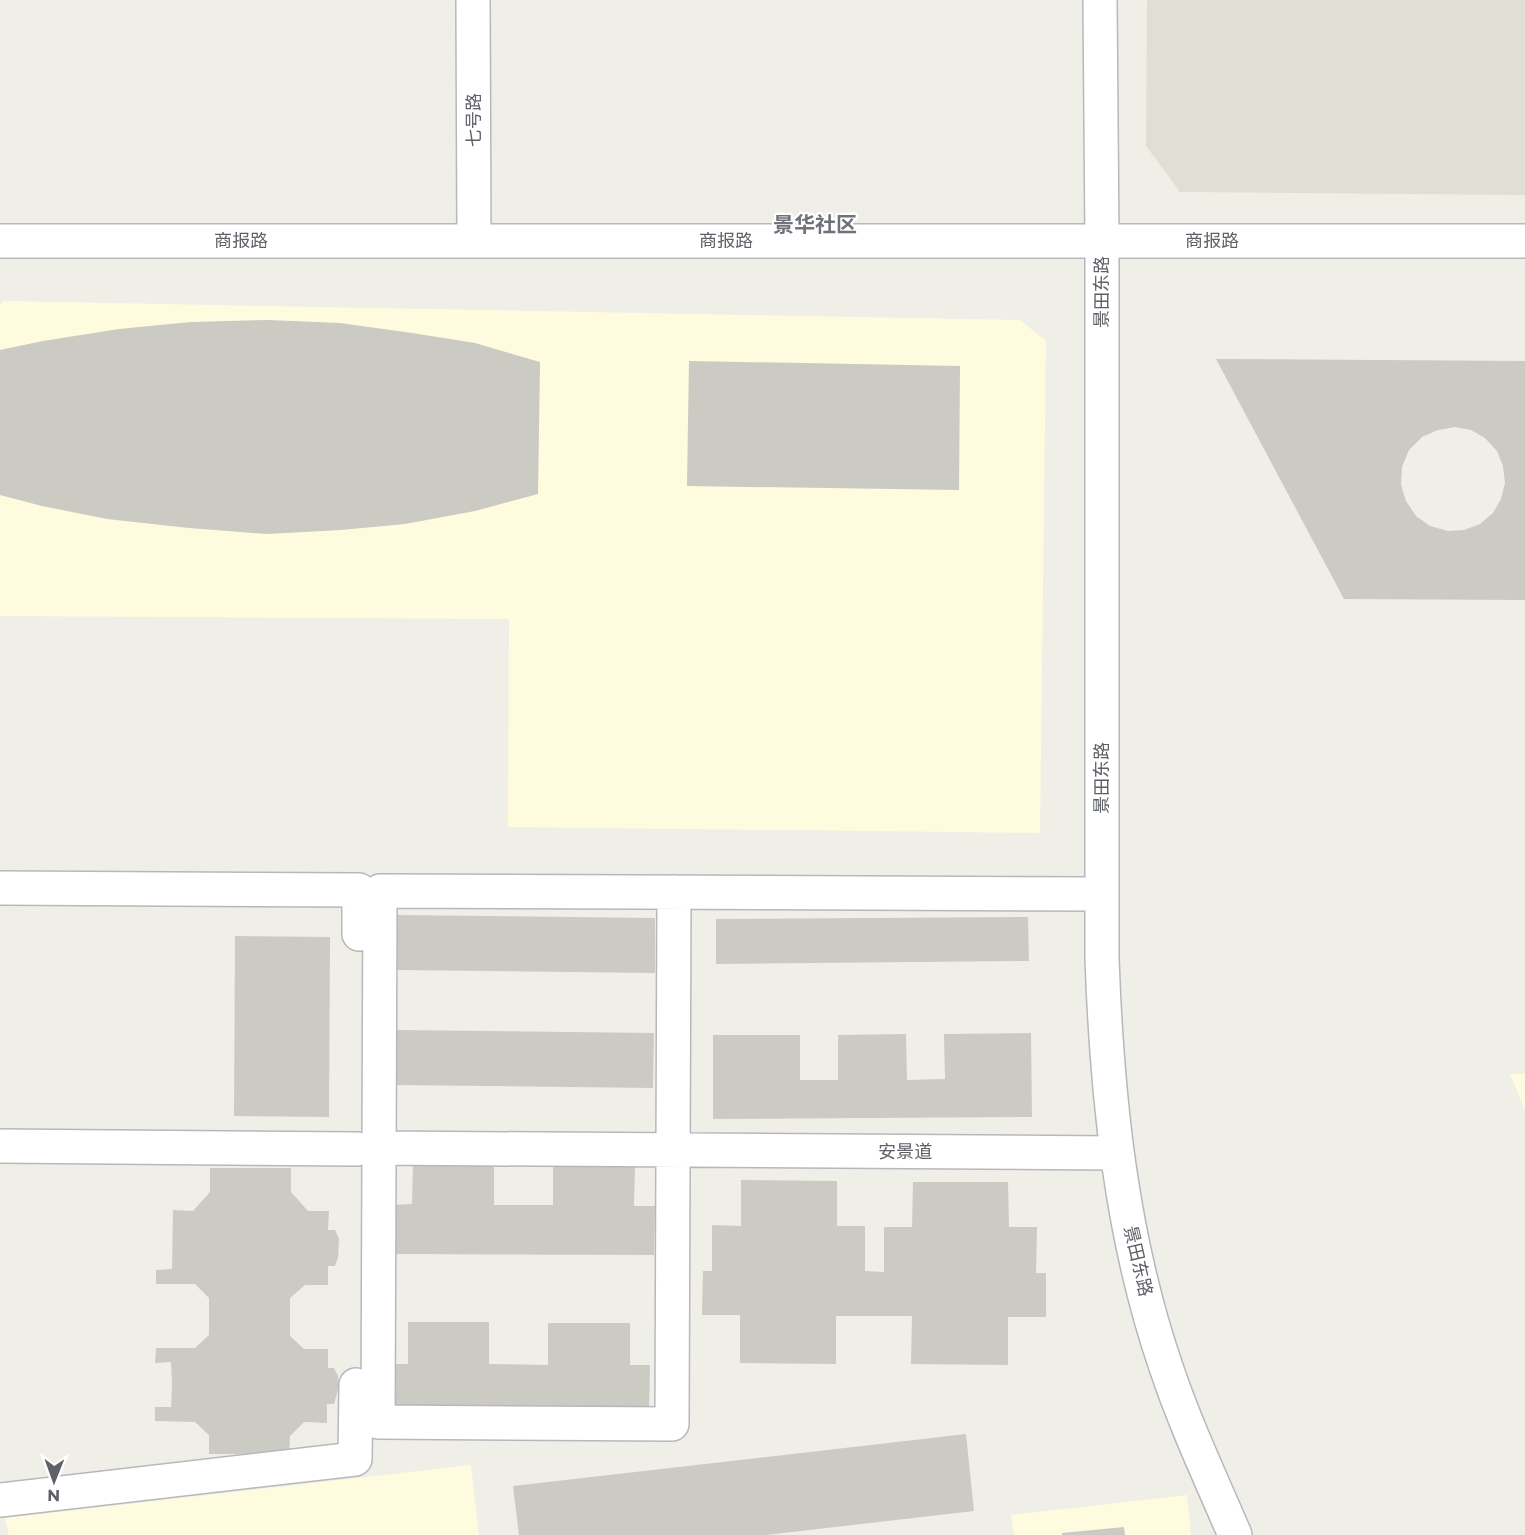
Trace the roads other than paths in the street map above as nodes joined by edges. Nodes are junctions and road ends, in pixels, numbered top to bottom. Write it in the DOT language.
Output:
graph roads {
  1 [pos="473,0"];
  2 [pos="1100,0"];
  3 [pos="0,241"];
  4 [pos="474,241"];
  5 [pos="1102,241"];
  6 [pos="1525,241"];
  7 [pos="0,888"];
  8 [pos="674,892"];
  9 [pos="1102,894"];
  10 [pos="0,1146"];
  11 [pos="368,1148"];
  12 [pos="683,1150"];
  13 [pos="1117,1153"];
  14 [pos="0,1500"];
  15 [pos="1235,1535"];
  1 -- 4 [label="street, 七号路"];
  2 -- 5 [label="street, 景田东路"];
  3 -- 4 [label="street, 商报路"];
  4 -- 5 [label="street, 商报路"];
  5 -- 6 [label="street, 商报路"];
  5 -- 9 [label="street, 景田东路"];
  7 -- 11 [label="street"];
  8 -- 9 [label="street"];
  8 -- 11 [label="street"];
  8 -- 12 [label="street"];
  9 -- 13 [label="street, 景田东路"];
  10 -- 11 [label="street, 安景道"];
  11 -- 12 [label="street, 安景道"];
  11 -- 12 [label="street"];
  11 -- 14 [label="street"];
  12 -- 13 [label="street, 安景道"];
  13 -- 15 [label="street, 景田东路"];
}
